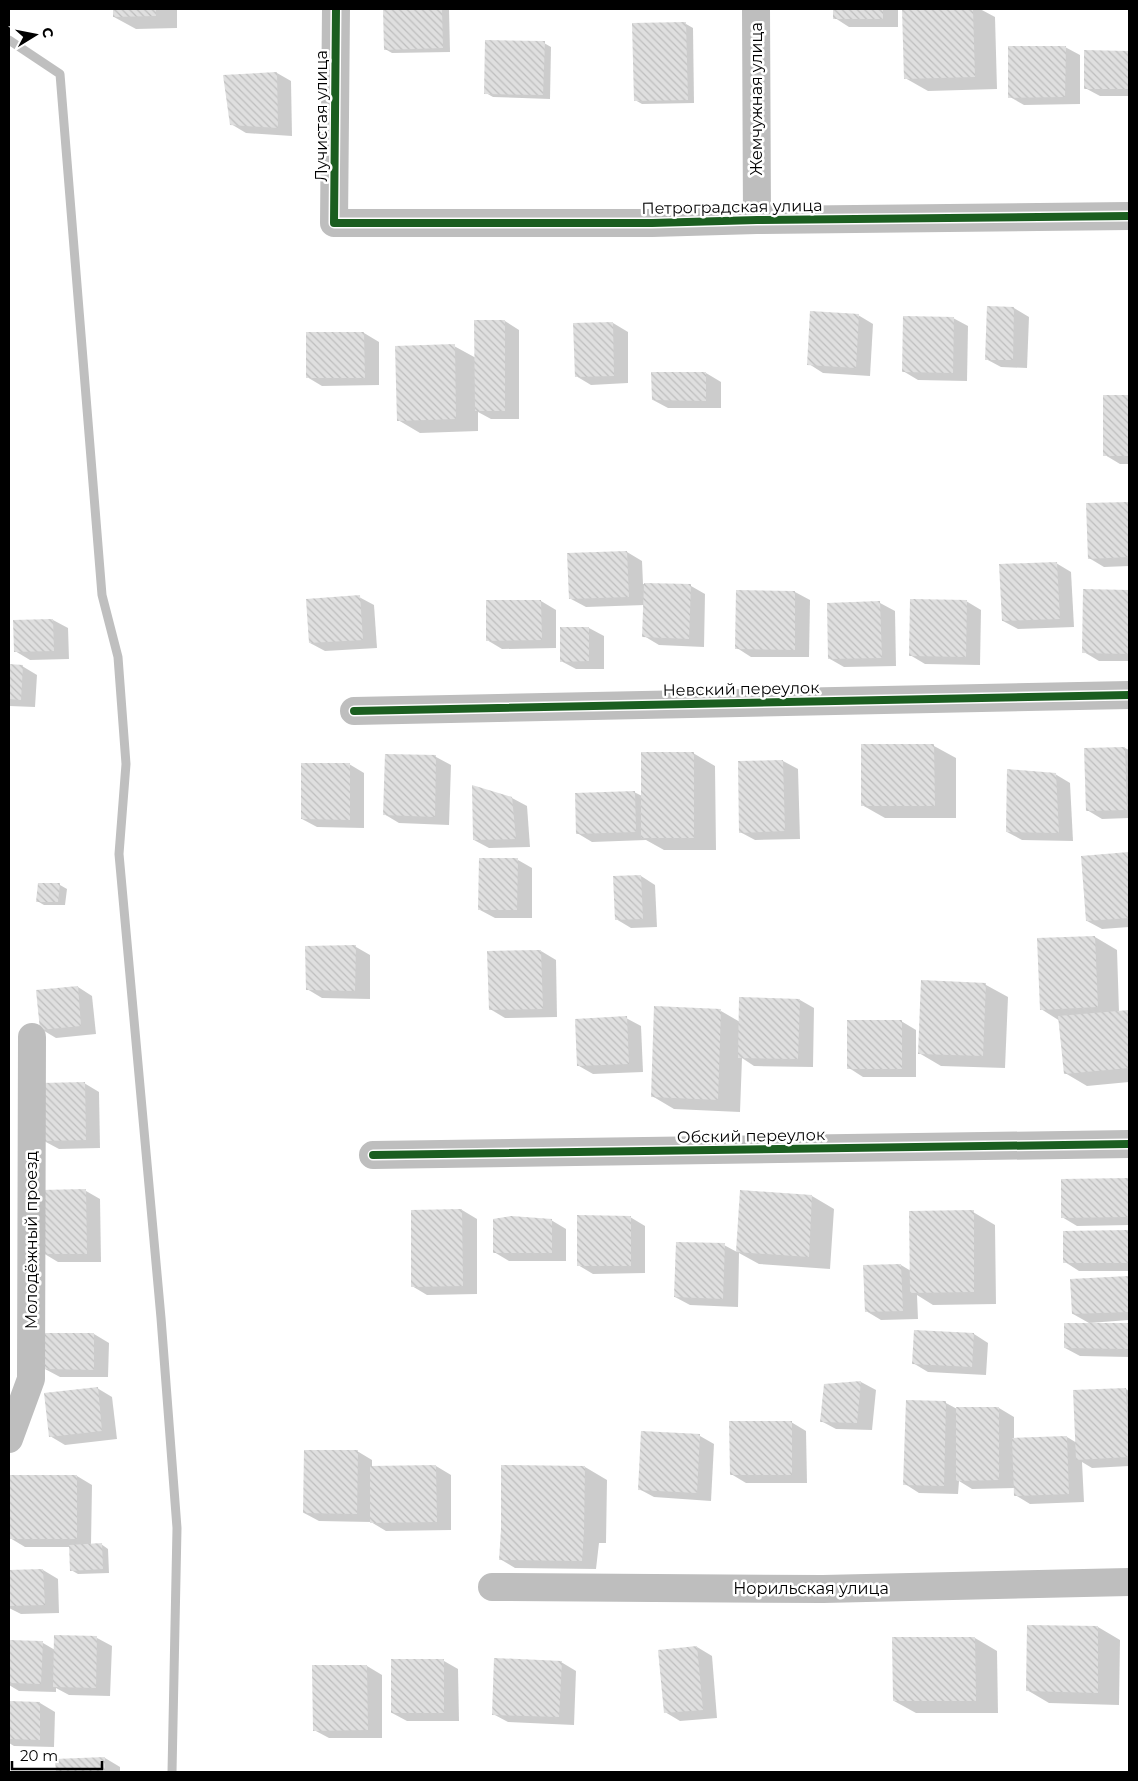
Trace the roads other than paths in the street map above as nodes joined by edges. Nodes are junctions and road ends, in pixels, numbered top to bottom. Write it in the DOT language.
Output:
graph roads {
  1 [pos="336,9"];
  2 [pos="756,9"];
  3 [pos="1129,216"];
  4 [pos="757,220"];
  5 [pos="334,223"];
  6 [pos="1129,695"];
  7 [pos="354,710"];
  8 [pos="32,1037"];
  9 [pos="1129,1144"];
  10 [pos="373,1155"];
  11 [pos="9,1440"];
  12 [pos="1129,1582"];
  13 [pos="492,1587"];
  1 -- 5 [label="street, Лучистая улица"];
  2 -- 4 [label="street, Жемчужная улица"];
  3 -- 4 [label="street, Петроградская улица"];
  4 -- 5 [label="street, Петроградская улица"];
  6 -- 7 [label="street, Невский переулок"];
  8 -- 11 [label="street, Молодёжный проезд"];
  9 -- 10 [label="street, Обский переулок"];
  12 -- 13 [label="street, Норильская улица"];
}
